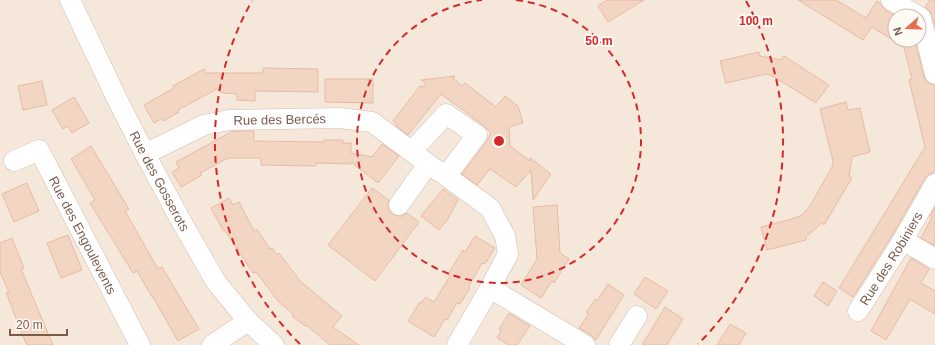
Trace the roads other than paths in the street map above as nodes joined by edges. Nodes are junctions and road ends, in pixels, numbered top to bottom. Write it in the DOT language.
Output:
graph roads {
  1 [pos="70,0"];
  2 [pos="891,0"];
  3 [pos="904,8"];
  4 [pos="927,42"];
  5 [pos="935,74"];
  6 [pos="412,151"];
  7 [pos="145,154"];
  8 [pos="14,161"];
  9 [pos="428,164"];
  10 [pos="446,176"];
  11 [pos="935,184"];
  12 [pos="399,205"];
  13 [pos="903,240"];
  14 [pos="935,259"];
  15 [pos="490,288"];
  16 [pos="858,311"];
  17 [pos="637,316"];
  18 [pos="248,320"];
  19 [pos="140,345"];
  20 [pos="212,345"];
  21 [pos="274,345"];
  22 [pos="457,345"];
  23 [pos="585,345"];
  24 [pos="619,345"];
  1 -- 7 [label="street, Rue des Gosserots"];
  2 -- 3 [label="street"];
  4 -- 5 [label="street"];
  6 -- 7 [label="street, Rue des Bercés"];
  6 -- 9 [label="street, Rue des Bercés"];
  6 -- 10 [label="street"];
  7 -- 18 [label="street, Rue des Gosserots"];
  8 -- 19 [label="street, Rue des Engoulevents"];
  9 -- 10 [label="street, Rue des Bercés"];
  9 -- 12 [label="street"];
  10 -- 15 [label="street, Rue des Bercés"];
  11 -- 13 [label="street, Rue des Robiniers"];
  13 -- 14 [label="street"];
  13 -- 16 [label="street, Rue des Robiniers"];
  15 -- 22 [label="street, Rue des Bercés"];
  15 -- 23 [label="street"];
  17 -- 24 [label="street"];
  18 -- 20 [label="street"];
  18 -- 21 [label="street, Rue des Gosserots"];
}
